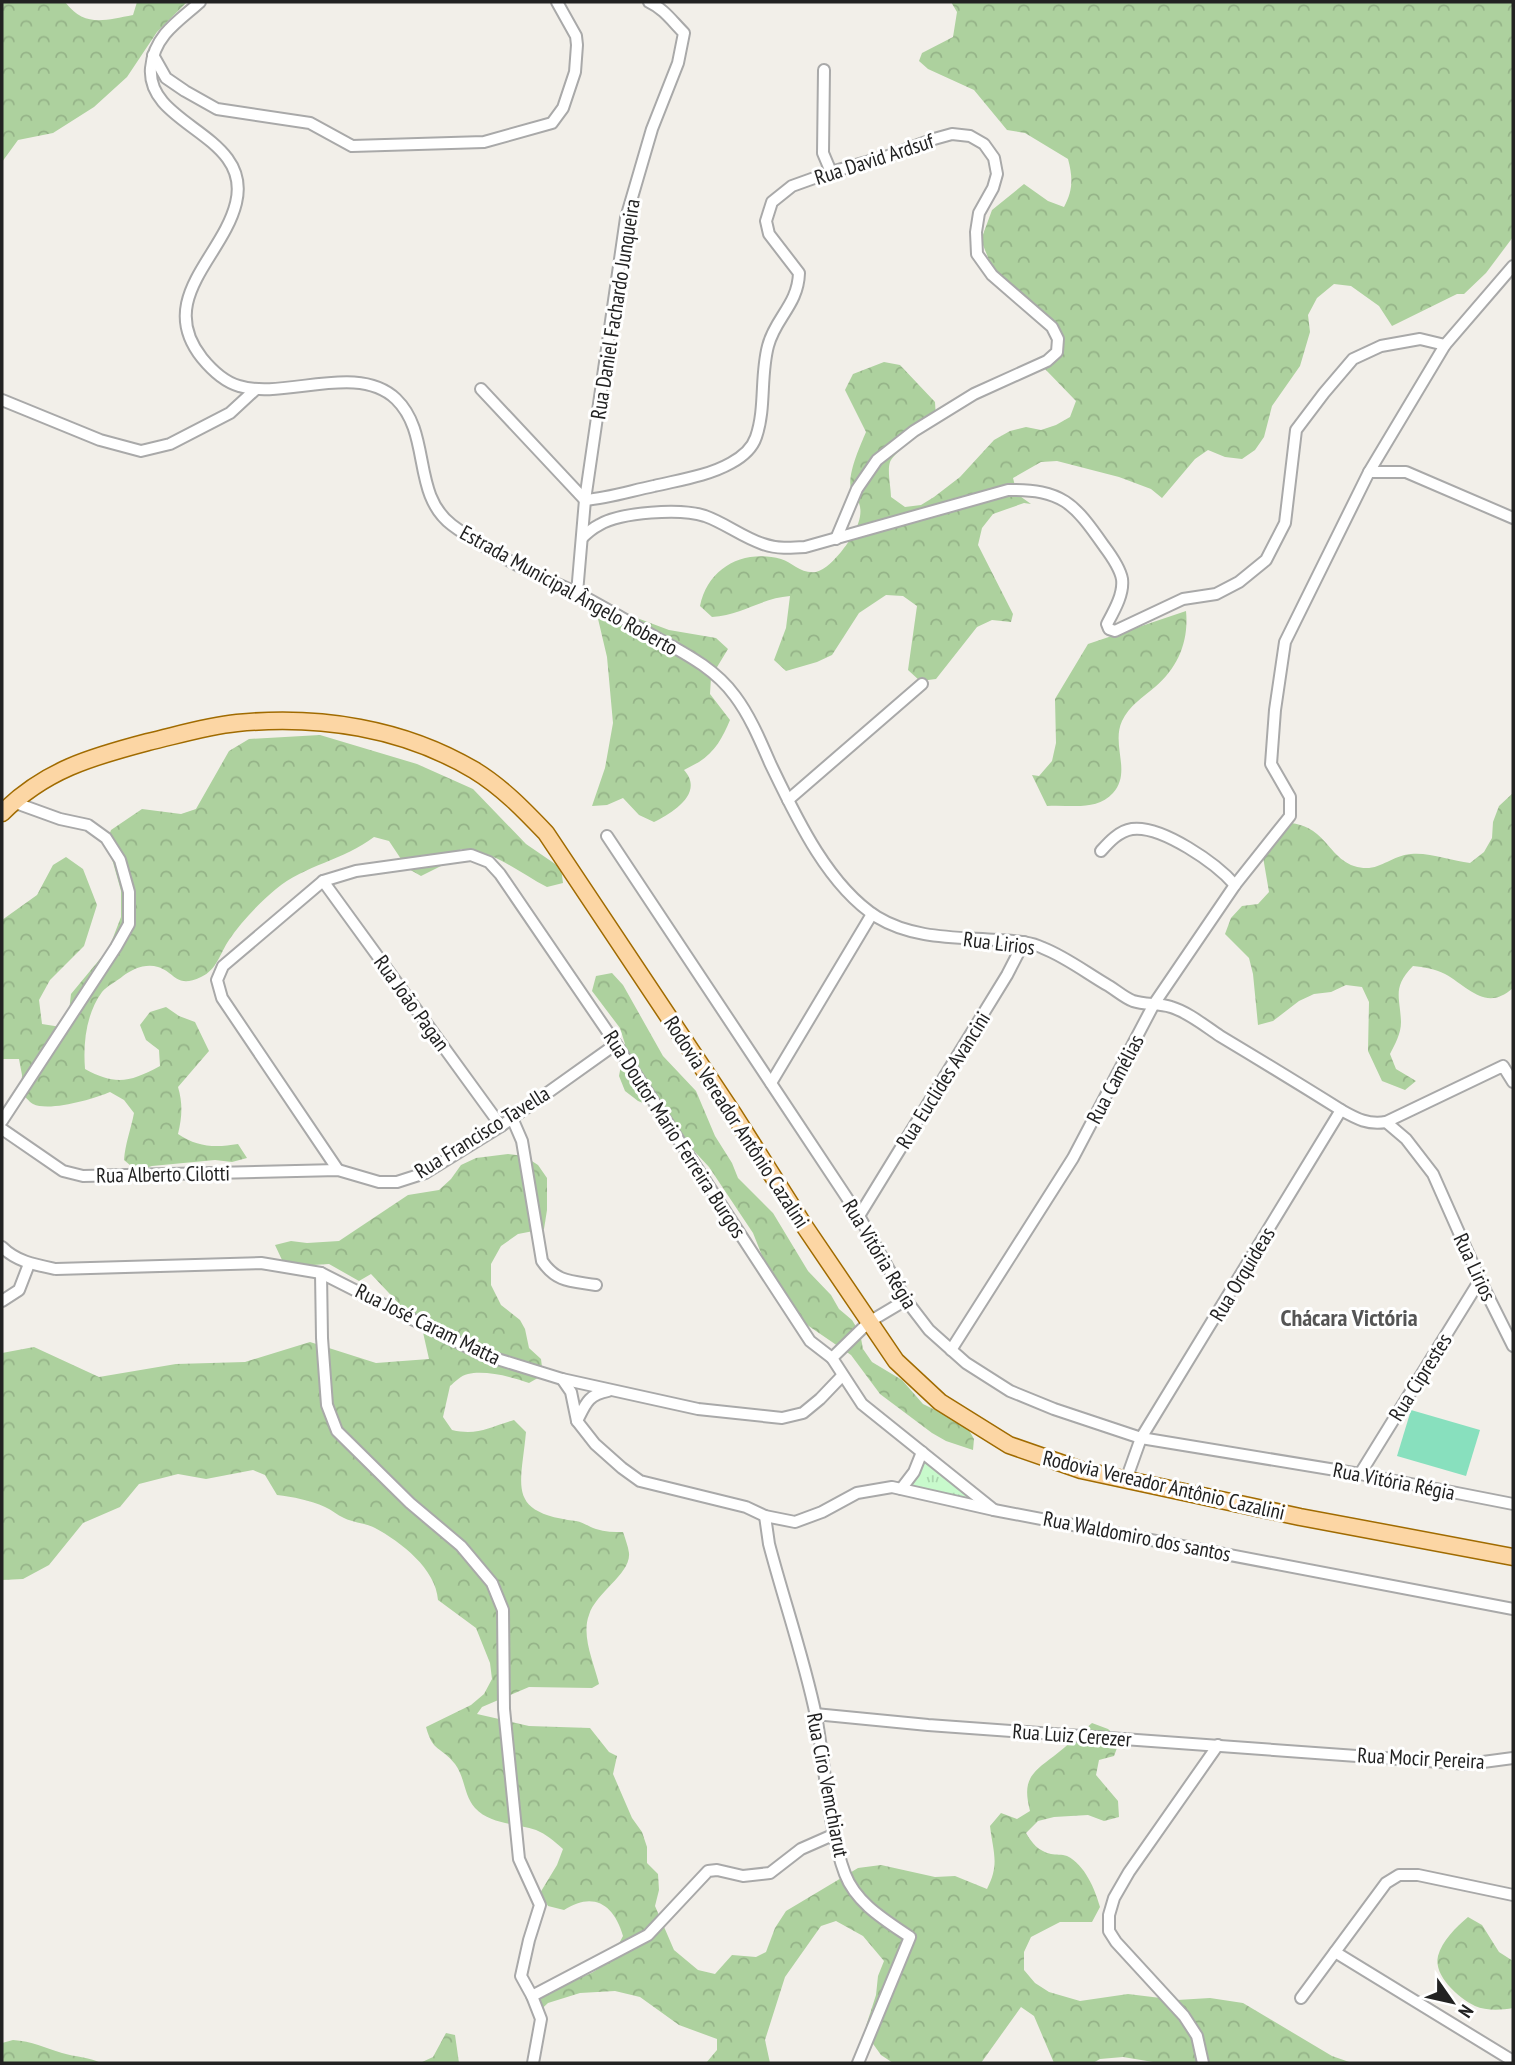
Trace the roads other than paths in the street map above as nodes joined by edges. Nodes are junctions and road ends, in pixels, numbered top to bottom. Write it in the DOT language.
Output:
graph roads {
  1 [pos="200,2"];
  2 [pos="557,2"];
  3 [pos="649,2"];
  4 [pos="153,55"];
  5 [pos="824,70"];
  6 [pos="831,172"];
  7 [pos="1513,266"];
  8 [pos="1445,345"];
  9 [pos="481,389"];
  10 [pos="255,390"];
  11 [pos="2,400"];
  12 [pos="1369,472"];
  13 [pos="585,500"];
  14 [pos="1513,518"];
  15 [pos="582,538"];
  16 [pos="836,539"];
  17 [pos="577,593"];
  18 [pos="922,684"];
  19 [pos="735,695"];
  20 [pos="788,800"];
  21 [pos="7,808"];
  22 [pos="607,836"];
  23 [pos="1101,851"];
  24 [pos="323,881"];
  25 [pos="1235,886"];
  26 [pos="872,914"];
  27 [pos="1024,942"];
  28 [pos="1154,1004"];
  29 [pos="616,1044"];
  30 [pos="1513,1082"];
  31 [pos="771,1083"];
  32 [pos="1341,1110"];
  33 [pos="512,1118"];
  34 [pos="2,1121"];
  35 [pos="1386,1122"];
  36 [pos="501,1126"];
  37 [pos="2,1129"];
  38 [pos="338,1170"];
  39 [pos="859,1216"];
  40 [pos="2,1247"];
  41 [pos="29,1264"];
  42 [pos="321,1273"];
  43 [pos="1480,1280"];
  44 [pos="596,1285"];
  45 [pos="905,1300"];
  46 [pos="2,1301"];
  47 [pos="869,1322"];
  48 [pos="1513,1346"];
  49 [pos="951,1350"];
  50 [pos="832,1358"];
  51 [pos="842,1376"];
  52 [pos="562,1379"];
  53 [pos="614,1390"];
  54 [pos="577,1421"];
  55 [pos="1141,1438"];
  56 [pos="922,1452"];
  57 [pos="1360,1474"];
  58 [pos="1126,1480"];
  59 [pos="901,1489"];
  60 [pos="1513,1504"];
  61 [pos="994,1510"];
  62 [pos="765,1516"];
  63 [pos="1513,1557"];
  64 [pos="1513,1609"];
  65 [pos="815,1714"];
  66 [pos="1218,1745"];
  67 [pos="1329,1752"];
  68 [pos="1513,1758"];
  69 [pos="835,1834"];
  70 [pos="1513,1895"];
  71 [pos="1335,1952"];
  72 [pos="532,1996"];
  73 [pos="1301,1998"];
  74 [pos="1513,2061"];
  75 [pos="533,2063"];
  76 [pos="858,2063"];
  77 [pos="1203,2063"];
  1 -- 4 [label="street"];
  2 -- 4 [label="street"];
  3 -- 13 [label="street, Rua Daniel Fachardo Junqueira"];
  4 -- 10 [label="street, Estrada Municipal Ângelo Roberto"];
  5 -- 6 [label="street"];
  6 -- 13 [label="street, Rua David Ardsuf"];
  6 -- 16 [label="street, Rua David Ardsuf"];
  7 -- 8 [label="street"];
  8 -- 12 [label="street"];
  8 -- 16 [label="street"];
  9 -- 13 [label="street"];
  10 -- 11 [label="street"];
  10 -- 17 [label="street, Estrada Municipal Ângelo Roberto"];
  12 -- 14 [label="street"];
  12 -- 25 [label="street, Rua Camélias"];
  13 -- 15 [label="street, Rua Daniel Fachardo Junqueira"];
  15 -- 16 [label="street"];
  15 -- 17 [label="street, Rua Daniel Fachardo Junqueira"];
  17 -- 19 [label="street, Estrada Municipal Ângelo Roberto"];
  18 -- 20 [label="street"];
  19 -- 20 [label="street, Rua Lirios"];
  20 -- 26 [label="street, Rua Lirios"];
  21 -- 34 [label="street"];
  21 -- 47 [label="main road, Rodovia Vereador Antônio Cazalini"];
  22 -- 31 [label="street, Rua Vitória Régia"];
  23 -- 25 [label="street"];
  24 -- 29 [label="street, Rua Doutor Mario Ferreira Burgos"];
  24 -- 36 [label="street, Rua João Pagan"];
  24 -- 38 [label="street"];
  25 -- 28 [label="street, Rua Camélias"];
  26 -- 27 [label="street, Rua Lirios"];
  26 -- 31 [label="street"];
  27 -- 28 [label="street, Rua Lirios"];
  27 -- 39 [label="street, Rua Euclides Avancini"];
  28 -- 32 [label="street, Rua Lirios"];
  28 -- 49 [label="street, Rua Camélias"];
  29 -- 33 [label="street, Rua Francisco Tavella"];
  29 -- 50 [label="street, Rua Doutor Mario Ferreira Burgos"];
  30 -- 35 [label="street"];
  31 -- 39 [label="street, Rua Vitória Régia"];
  32 -- 35 [label="street, Rua Lirios"];
  32 -- 55 [label="street, Rua Orquideas"];
  33 -- 36 [label="street, Rua Francisco Tavella"];
  33 -- 44 [label="street"];
  35 -- 43 [label="street, Rua Lirios"];
  36 -- 38 [label="street, Rua Francisco Tavella"];
  37 -- 38 [label="street, Rua Alberto Cilotti"];
  39 -- 45 [label="street, Rua Vitória Régia"];
  40 -- 41 [label="street, Rua José Caram Matta"];
  41 -- 42 [label="street, Rua José Caram Matta"];
  41 -- 46 [label="street"];
  42 -- 52 [label="street, Rua José Caram Matta"];
  42 -- 72 [label="street"];
  43 -- 48 [label="street, Rua Lirios"];
  43 -- 57 [label="street, Rua Ciprestes"];
  45 -- 47 [label="street"];
  45 -- 49 [label="street, Rua Vitória Régia"];
  47 -- 50 [label="street"];
  47 -- 58 [label="main road, Rodovia Vereador Antônio Cazalini"];
  49 -- 55 [label="street, Rua Vitória Régia"];
  50 -- 51 [label="street, Rua Doutor Mario Ferreira Burgos"];
  51 -- 53 [label="street, Rua José Caram Matta"];
  51 -- 56 [label="street, Rua Doutor Mario Ferreira Burgos"];
  52 -- 53 [label="street, Rua José Caram Matta"];
  52 -- 54 [label="street"];
  53 -- 54 [label="street"];
  54 -- 62 [label="street, Rua Waldomiro dos santos"];
  55 -- 57 [label="street, Rua Vitória Régia"];
  55 -- 58 [label="street, Rua Orquideas"];
  56 -- 59 [label="street"];
  56 -- 61 [label="street, Rua Doutor Mario Ferreira Burgos"];
  57 -- 60 [label="street, Rua Vitória Régia"];
  58 -- 63 [label="main road, Rodovia Vereador Antônio Cazalini"];
  59 -- 61 [label="street, Rua Waldomiro dos santos"];
  59 -- 62 [label="street, Rua Waldomiro dos santos"];
  61 -- 64 [label="street, Rua Waldomiro dos santos"];
  62 -- 65 [label="street, Rua Ciro Vemchiarut"];
  65 -- 66 [label="street, Rua Luiz Cerezer"];
  65 -- 69 [label="street, Rua Ciro Vemchiarut"];
  66 -- 67 [label="street, Rua Luiz Cerezer"];
  66 -- 77 [label="street"];
  67 -- 68 [label="street, Rua Mocir Pereira"];
  69 -- 72 [label="street"];
  69 -- 76 [label="street, Rua Ciro Vemchiarut"];
  70 -- 71 [label="street"];
  71 -- 73 [label="street"];
  71 -- 74 [label="street"];
  72 -- 75 [label="street"];
}
